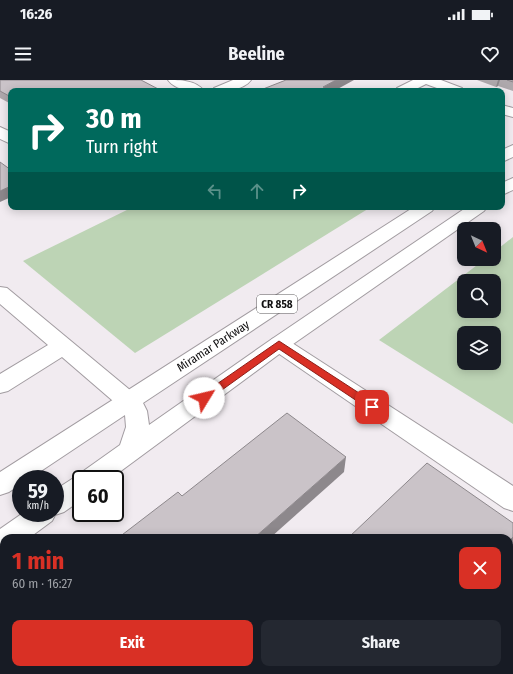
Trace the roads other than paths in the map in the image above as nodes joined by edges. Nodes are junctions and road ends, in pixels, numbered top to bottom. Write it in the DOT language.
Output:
graph roads {
  1 [pos="175,80"];
  2 [pos="244,80"];
  3 [pos="423,80"];
  4 [pos="429,80"];
  5 [pos="191,88"];
  6 [pos="226,88"];
  7 [pos="408,88"];
  8 [pos="449,88"];
  9 [pos="417,210"];
  10 [pos="474,210"];
  11 [pos="0,293"];
  12 [pos="277,304"];
  13 [pos="279,344"];
  14 [pos="63,346"];
  15 [pos="0,385"];
  16 [pos="128,401"];
  17 [pos="130,451"];
  18 [pos="103,470"];
  19 [pos="0,485"];
  20 [pos="513,500"];
  21 [pos="30,522"];
  22 [pos="14,534"];
  1 -- 5 [label="main road"];
  2 -- 6 [label="main road"];
  3 -- 7 [label="main road"];
  4 -- 8 [label="main road"];
  9 -- 12 [label="main road, Miramar Parkway / CR 858"];
  10 -- 13 [label="main road, CR 858"];
  11 -- 14 [label="main road"];
  12 -- 13 [label="main road"];
  12 -- 16 [label="main road, Miramar Parkway / CR 858"];
  13 -- 17 [label="main road, CR 858"];
  13 -- 20 [label="main road"];
  14 -- 15 [label="main road"];
  14 -- 16 [label="main road"];
  16 -- 17 [label="main road"];
  16 -- 19 [label="main road, Miramar Parkway / CR 858"];
  17 -- 18 [label="main road, CR 858"];
  21 -- 22 [label="main road"];
}
